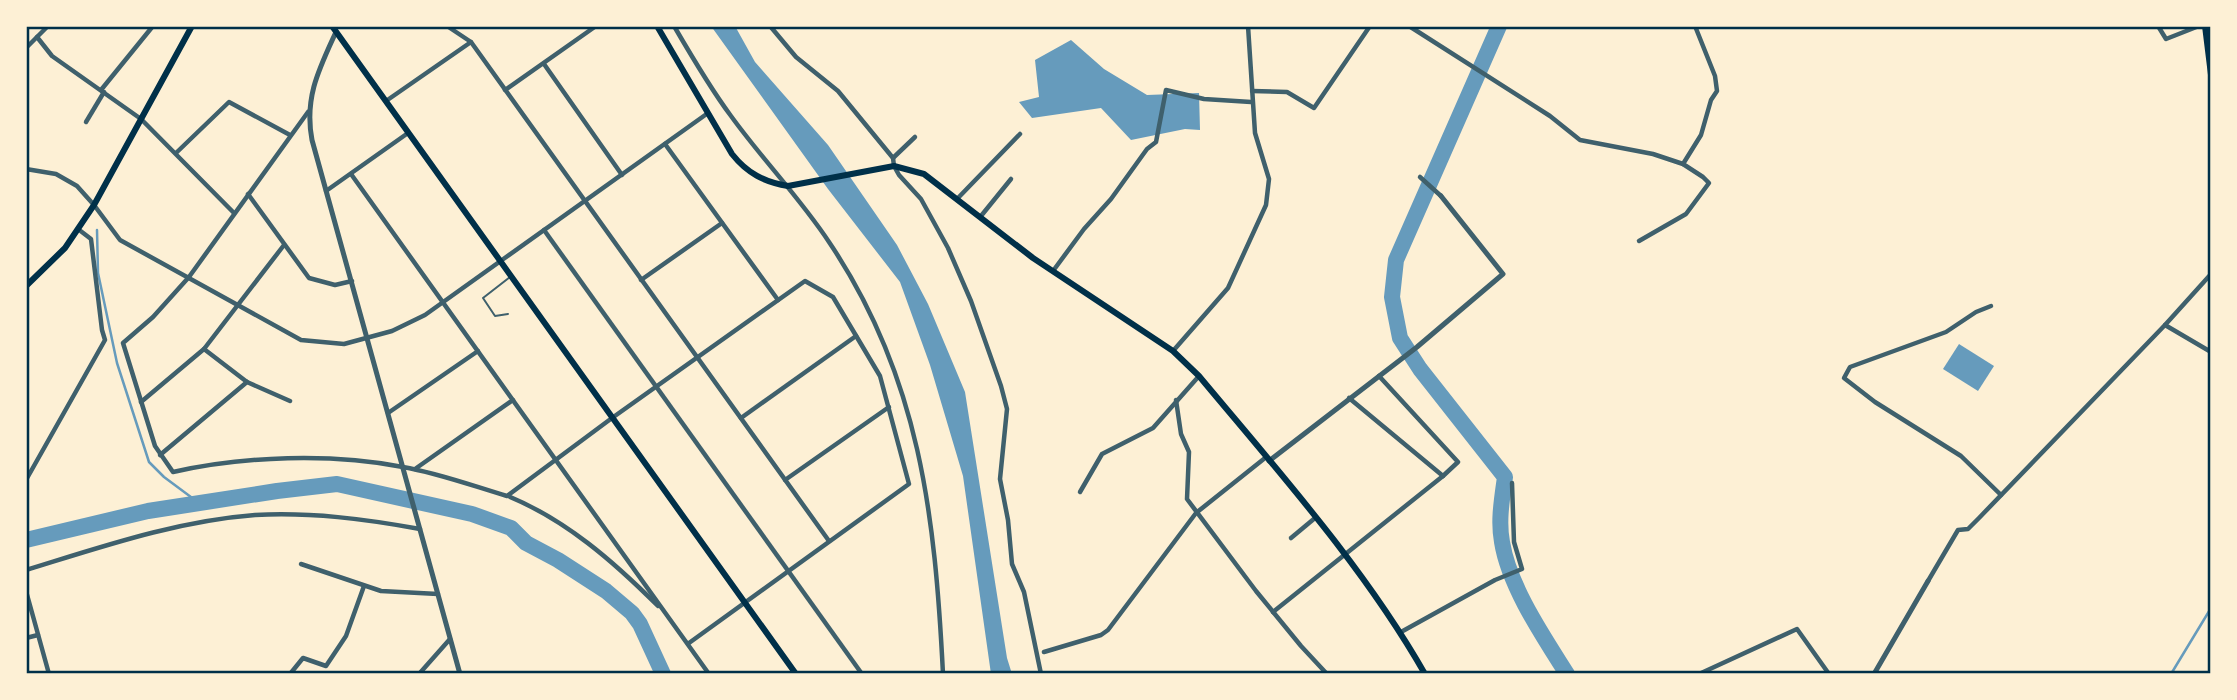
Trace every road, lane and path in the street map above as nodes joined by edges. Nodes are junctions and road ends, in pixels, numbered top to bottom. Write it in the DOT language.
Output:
graph roads {
  1 [pos="48,26"];
  2 [pos="153,26"];
  3 [pos="192,26"];
  4 [pos="447,26"];
  5 [pos="657,26"];
  6 [pos="674,26"];
  7 [pos="769,26"];
  8 [pos="1248,26"];
  9 [pos="1370,26"];
  10 [pos="1409,26"];
  11 [pos="1695,26"];
  12 [pos="2158,26"];
  13 [pos="2199,26"];
  14 [pos="2205,26"];
  15 [pos="594,27"];
  16 [pos="335,28"];
  17 [pos="37,37"];
  18 [pos="471,42"];
  19 [pos="26,48"];
  20 [pos="544,64"];
  21 [pos="2211,75"];
  22 [pos="505,90"];
  23 [pos="102,91"];
  24 [pos="1252,91"];
  25 [pos="386,101"];
  26 [pos="1251,102"];
  27 [pos="309,112"];
  28 [pos="708,113"];
  29 [pos="141,119"];
  30 [pos="86,122"];
  31 [pos="408,133"];
  32 [pos="1020,134"];
  33 [pos="290,135"];
  34 [pos="915,137"];
  35 [pos="665,144"];
  36 [pos="176,153"];
  37 [pos="893,163"];
  38 [pos="1683,164"];
  39 [pos="26,169"];
  40 [pos="351,174"];
  41 [pos="622,175"];
  42 [pos="1420,177"];
  43 [pos="1011,179"];
  44 [pos="789,185"];
  45 [pos="326,191"];
  46 [pos="248,194"];
  47 [pos="1441,196"];
  48 [pos="957,199"];
  49 [pos="584,201"];
  50 [pos="94,205"];
  51 [pos="234,213"];
  52 [pos="981,216"];
  53 [pos="722,223"];
  54 [pos="78,229"];
  55 [pos="544,230"];
  56 [pos="1639,241"];
  57 [pos="284,245"];
  58 [pos="500,261"];
  59 [pos="1053,271"];
  60 [pos="2211,274"];
  61 [pos="511,276"];
  62 [pos="189,277"];
  63 [pos="641,280"];
  64 [pos="352,281"];
  65 [pos="26,286"];
  66 [pos="778,300"];
  67 [pos="443,302"];
  68 [pos="239,306"];
  69 [pos="1991,306"];
  70 [pos="508,314"];
  71 [pos="2165,325"];
  72 [pos="856,336"];
  73 [pos="367,339"];
  74 [pos="204,349"];
  75 [pos="478,351"];
  76 [pos="1173,351"];
  77 [pos="2211,352"];
  78 [pos="697,358"];
  79 [pos="1199,376"];
  80 [pos="1379,376"];
  81 [pos="247,382"];
  82 [pos="655,387"];
  83 [pos="1349,398"];
  84 [pos="513,400"];
  85 [pos="1176,400"];
  86 [pos="290,401"];
  87 [pos="141,402"];
  88 [pos="889,407"];
  89 [pos="387,413"];
  90 [pos="612,418"];
  91 [pos="741,418"];
  92 [pos="160,455"];
  93 [pos="555,458"];
  94 [pos="1267,460"];
  95 [pos="403,467"];
  96 [pos="414,470"];
  97 [pos="1443,476"];
  98 [pos="26,480"];
  99 [pos="785,480"];
  100 [pos="1512,483"];
  101 [pos="1080,492"];
  102 [pos="2001,495"];
  103 [pos="507,496"];
  104 [pos="1196,513"];
  105 [pos="1315,518"];
  106 [pos="420,527"];
  107 [pos="1291,538"];
  108 [pos="829,541"];
  109 [pos="1344,555"];
  110 [pos="301,564"];
  111 [pos="26,569"];
  112 [pos="789,571"];
  113 [pos="1928,581"];
  114 [pos="364,586"];
  115 [pos="26,590"];
  116 [pos="438,594"];
  117 [pos="745,601"];
  118 [pos="1273,612"];
  119 [pos="669,617"];
  120 [pos="1401,632"];
  121 [pos="38,635"];
  122 [pos="26,638"];
  123 [pos="451,638"];
  124 [pos="689,643"];
  125 [pos="1044,652"];
  126 [pos="48,674"];
  127 [pos="290,674"];
  128 [pos="419,674"];
  129 [pos="460,674"];
  130 [pos="709,674"];
  131 [pos="796,674"];
  132 [pos="862,674"];
  133 [pos="943,674"];
  134 [pos="1041,674"];
  135 [pos="1327,674"];
  136 [pos="1425,674"];
  137 [pos="1699,674"];
  138 [pos="1829,674"];
  139 [pos="1874,674"];
  1 -- 17 [label="street"];
  2 -- 23 [label="street"];
  3 -- 29 [label="main road"];
  4 -- 18 [label="street"];
  5 -- 28 [label="main road"];
  6 -- 44 [label="street"];
  7 -- 37 [label="street"];
  8 -- 24 [label="street"];
  9 -- 24 [label="street"];
  10 -- 38 [label="street"];
  11 -- 38 [label="street"];
  12 -- 13 [label="street"];
  14 -- 21 [label="main road"];
  15 -- 20 [label="street"];
  16 -- 25 [label="main road"];
  16 -- 27 [label="street"];
  17 -- 19 [label="street"];
  17 -- 23 [label="street"];
  18 -- 22 [label="street"];
  18 -- 25 [label="street"];
  20 -- 22 [label="street"];
  20 -- 41 [label="street"];
  22 -- 49 [label="street"];
  23 -- 29 [label="street"];
  23 -- 30 [label="street"];
  24 -- 26 [label="street"];
  25 -- 31 [label="main road"];
  26 -- 59 [label="street"];
  26 -- 76 [label="street"];
  27 -- 33 [label="street"];
  27 -- 45 [label="street"];
  28 -- 35 [label="street"];
  28 -- 44 [label="main road"];
  29 -- 36 [label="street"];
  29 -- 50 [label="main road"];
  31 -- 40 [label="street"];
  31 -- 58 [label="main road"];
  32 -- 48 [label="street"];
  33 -- 36 [label="street"];
  33 -- 46 [label="street"];
  34 -- 37 [label="street"];
  35 -- 41 [label="street"];
  35 -- 53 [label="street"];
  36 -- 51 [label="street"];
  37 -- 44 [label="main road"];
  37 -- 48 [label="main road"];
  37 -- 134 [label="street"];
  38 -- 56 [label="street"];
  39 -- 50 [label="street"];
  40 -- 45 [label="street"];
  40 -- 67 [label="street"];
  41 -- 49 [label="street"];
  42 -- 47 [label="street"];
  43 -- 52 [label="street"];
  44 -- 133 [label="street"];
  45 -- 64 [label="street"];
  46 -- 51 [label="street"];
  46 -- 57 [label="street"];
  47 -- 80 [label="street"];
  48 -- 52 [label="main road"];
  49 -- 55 [label="street"];
  49 -- 63 [label="street"];
  50 -- 54 [label="main road"];
  50 -- 62 [label="street"];
  51 -- 62 [label="street"];
  52 -- 59 [label="main road"];
  53 -- 63 [label="street"];
  53 -- 66 [label="street"];
  54 -- 65 [label="main road"];
  54 -- 98 [label="street"];
  55 -- 58 [label="street"];
  55 -- 82 [label="street"];
  57 -- 64 [label="street"];
  57 -- 68 [label="street"];
  58 -- 61 [label="main road"];
  58 -- 67 [label="street"];
  59 -- 76 [label="main road"];
  60 -- 71 [label="street"];
  61 -- 70 [label="lane"];
  61 -- 90 [label="main road"];
  62 -- 68 [label="street"];
  62 -- 87 [label="street"];
  63 -- 78 [label="street"];
  64 -- 73 [label="street"];
  66 -- 72 [label="street"];
  66 -- 78 [label="street"];
  67 -- 73 [label="street"];
  67 -- 75 [label="street"];
  68 -- 73 [label="street"];
  68 -- 74 [label="street"];
  69 -- 102 [label="street"];
  71 -- 77 [label="street"];
  71 -- 102 [label="street"];
  72 -- 88 [label="street"];
  72 -- 91 [label="street"];
  73 -- 89 [label="street"];
  74 -- 81 [label="street"];
  74 -- 87 [label="street"];
  75 -- 84 [label="street"];
  75 -- 89 [label="street"];
  76 -- 79 [label="main road"];
  78 -- 82 [label="street"];
  78 -- 91 [label="street"];
  79 -- 85 [label="street"];
  79 -- 94 [label="main road"];
  80 -- 83 [label="street"];
  80 -- 97 [label="street"];
  81 -- 86 [label="street"];
  81 -- 92 [label="street"];
  82 -- 90 [label="street"];
  82 -- 112 [label="street"];
  83 -- 94 [label="street"];
  83 -- 97 [label="street"];
  84 -- 93 [label="street"];
  84 -- 96 [label="street"];
  85 -- 101 [label="street"];
  85 -- 104 [label="street"];
  87 -- 92 [label="street"];
  88 -- 99 [label="street"];
  88 -- 108 [label="street"];
  89 -- 95 [label="street"];
  90 -- 93 [label="street"];
  90 -- 117 [label="main road"];
  91 -- 99 [label="street"];
  92 -- 95 [label="street"];
  93 -- 103 [label="street"];
  93 -- 119 [label="street"];
  94 -- 104 [label="street"];
  94 -- 105 [label="main road"];
  95 -- 96 [label="street"];
  95 -- 106 [label="street"];
  96 -- 103 [label="street"];
  97 -- 109 [label="street"];
  99 -- 108 [label="street"];
  100 -- 120 [label="street"];
  102 -- 113 [label="street"];
  103 -- 119 [label="street"];
  104 -- 118 [label="street"];
  104 -- 125 [label="street"];
  105 -- 107 [label="street"];
  105 -- 109 [label="main road"];
  106 -- 111 [label="street"];
  106 -- 116 [label="street"];
  108 -- 112 [label="street"];
  109 -- 118 [label="street"];
  109 -- 120 [label="main road"];
  110 -- 114 [label="street"];
  112 -- 117 [label="street"];
  112 -- 132 [label="street"];
  113 -- 139 [label="street"];
  114 -- 116 [label="street"];
  114 -- 127 [label="street"];
  115 -- 121 [label="street"];
  116 -- 123 [label="street"];
  117 -- 124 [label="street"];
  117 -- 131 [label="main road"];
  118 -- 135 [label="street"];
  119 -- 124 [label="street"];
  120 -- 136 [label="main road"];
  121 -- 122 [label="street"];
  121 -- 126 [label="street"];
  123 -- 128 [label="street"];
  123 -- 129 [label="street"];
  124 -- 130 [label="street"];
  137 -- 138 [label="street"];
}
